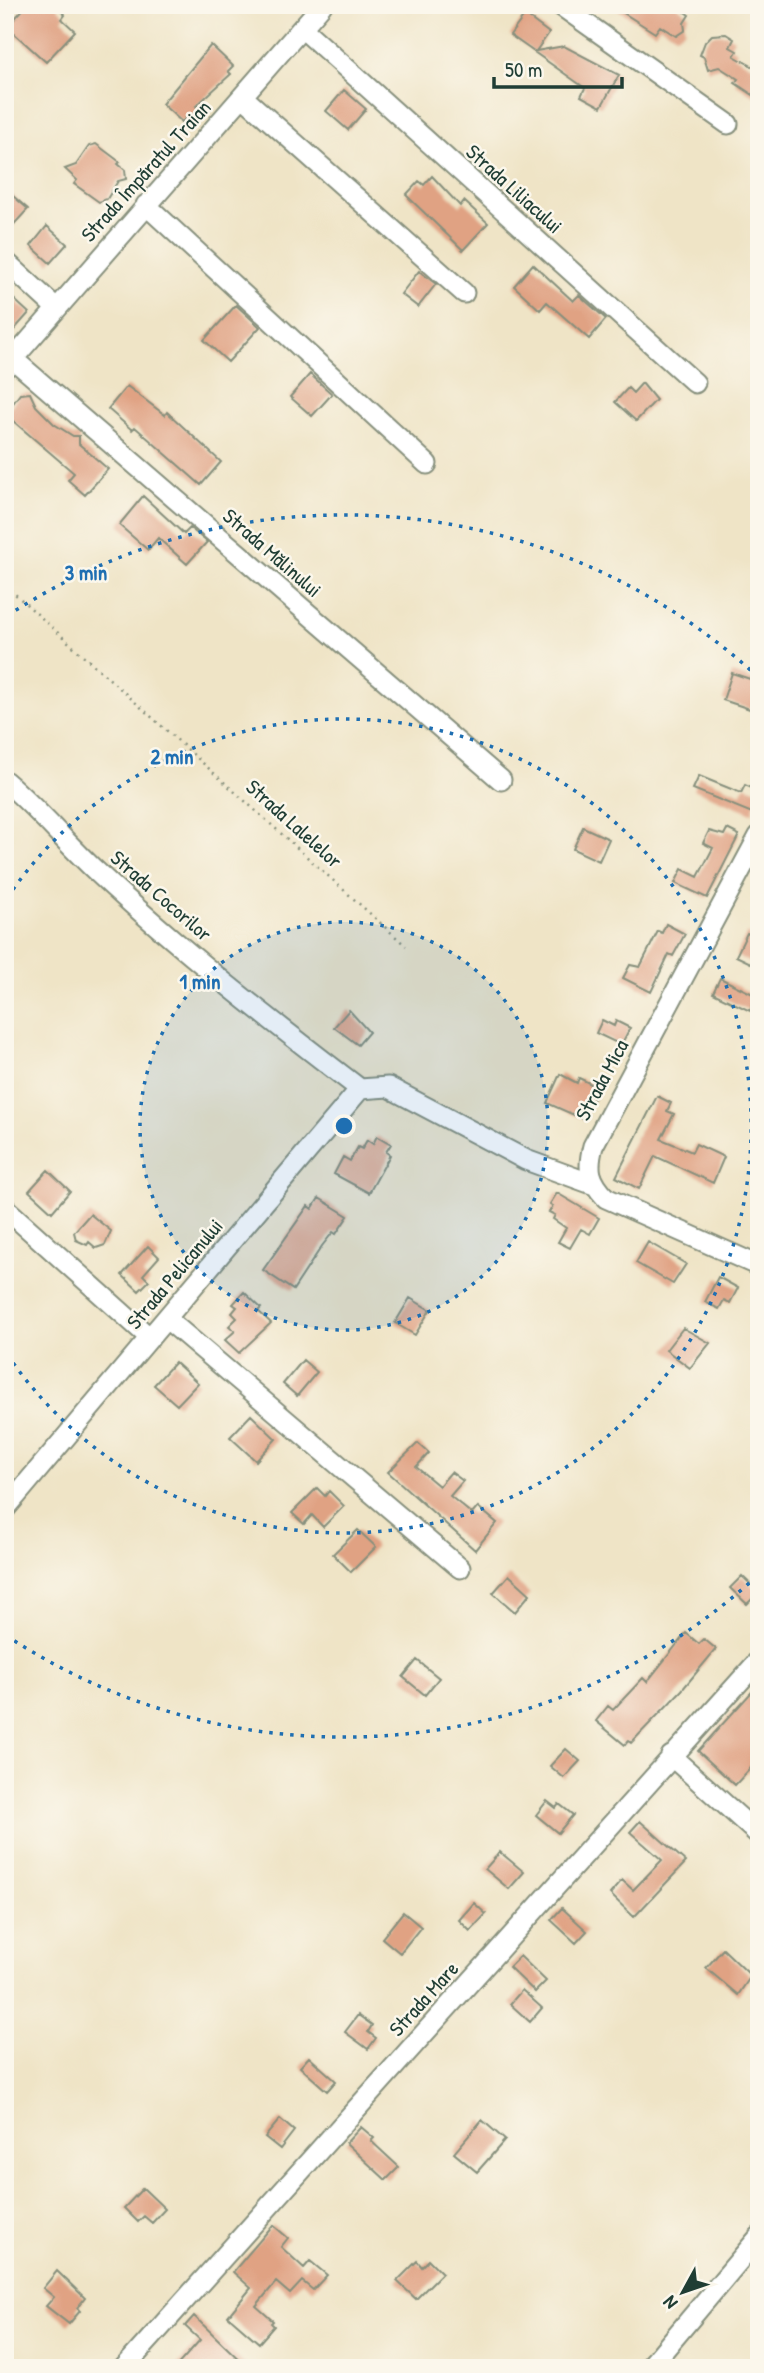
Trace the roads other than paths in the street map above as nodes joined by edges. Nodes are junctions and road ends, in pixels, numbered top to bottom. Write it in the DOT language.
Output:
graph roads {
  1 [pos="322,5"];
  2 [pos="561,5"];
  3 [pos="302,29"];
  4 [pos="243,97"];
  5 [pos="728,124"];
  6 [pos="146,205"];
  7 [pos="5,261"];
  8 [pos="464,293"];
  9 [pos="55,307"];
  10 [pos="9,364"];
  11 [pos="695,383"];
  12 [pos="427,464"];
  13 [pos="501,780"];
  14 [pos="5,781"];
  15 [pos="759,836"];
  16 [pos="360,1089"];
  17 [pos="592,1184"];
  18 [pos="5,1208"];
  19 [pos="759,1266"];
  20 [pos="168,1320"];
  21 [pos="150,1338"];
  22 [pos="5,1509"];
  23 [pos="460,1568"];
  24 [pos="759,1660"];
  25 [pos="671,1756"];
  26 [pos="759,1835"];
  27 [pos="759,2237"];
  28 [pos="124,2368"];
  29 [pos="649,2368"];
  1 -- 3 [label="street, Strada Împăratul Traian"];
  2 -- 5 [label="street"];
  3 -- 4 [label="street, Strada Împăratul Traian"];
  3 -- 11 [label="street, Strada Liliacului"];
  4 -- 6 [label="street, Strada Împăratul Traian"];
  4 -- 8 [label="street"];
  6 -- 9 [label="street, Strada Împăratul Traian"];
  6 -- 12 [label="street"];
  7 -- 9 [label="street"];
  9 -- 10 [label="street, Strada Împăratul Traian"];
  10 -- 13 [label="street, Strada Mălinului"];
  14 -- 16 [label="street, Strada Cocorilor"];
  15 -- 17 [label="street, Strada Mica"];
  16 -- 17 [label="street"];
  16 -- 20 [label="street, Strada Pelicanului"];
  17 -- 19 [label="street"];
  18 -- 21 [label="street"];
  20 -- 21 [label="street, Strada Pelicanului"];
  20 -- 23 [label="street"];
  21 -- 22 [label="street, Strada Pelicanului"];
  24 -- 25 [label="street, Strada Mare"];
  25 -- 26 [label="street"];
  25 -- 28 [label="street, Strada Mare"];
  27 -- 29 [label="street"];
}
